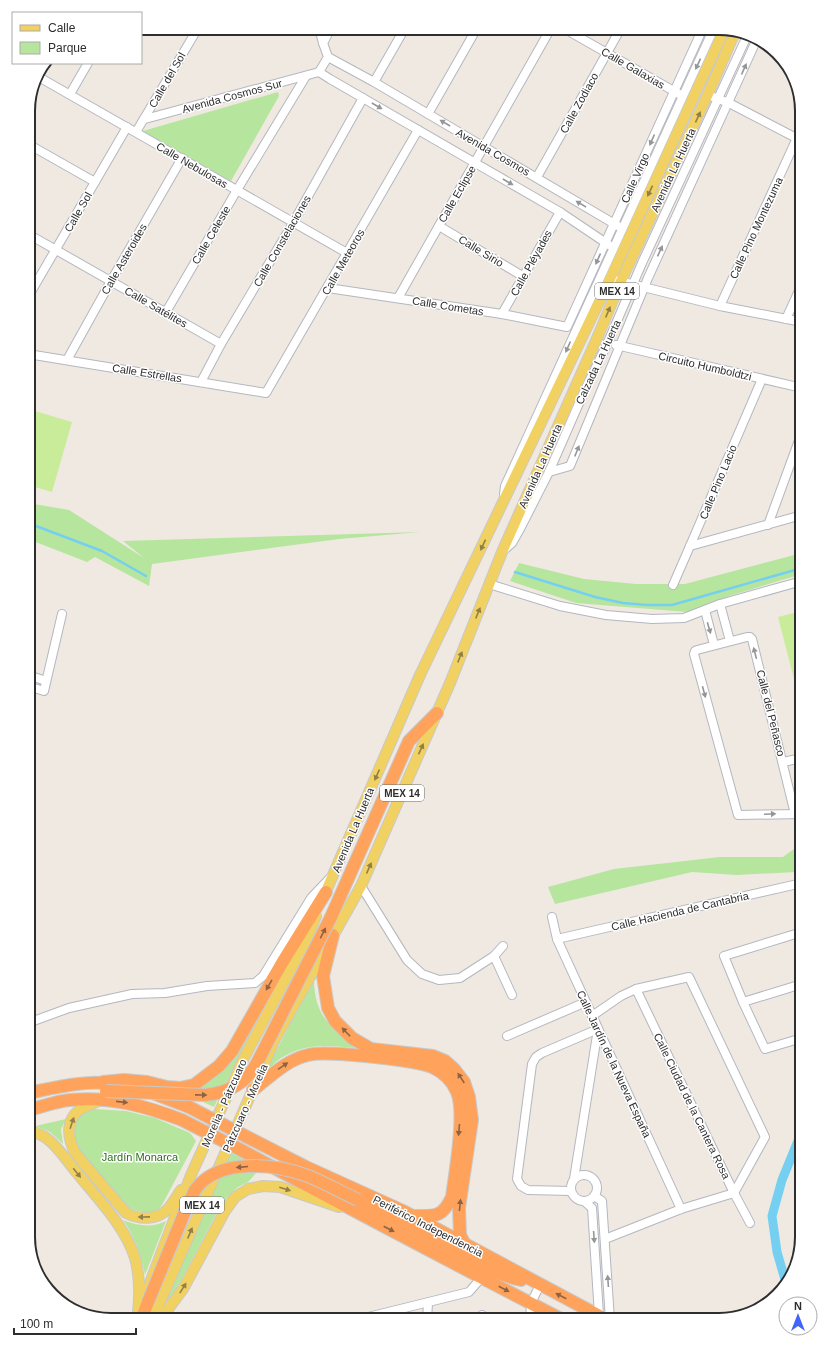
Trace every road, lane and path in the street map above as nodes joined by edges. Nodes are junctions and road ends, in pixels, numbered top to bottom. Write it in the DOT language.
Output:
graph roads {
  1 [pos="194,35"];
  2 [pos="320,35"];
  3 [pos="327,35"];
  4 [pos="401,35"];
  5 [pos="473,35"];
  6 [pos="547,35"];
  7 [pos="575,35"];
  8 [pos="617,35"];
  9 [pos="699,35"];
  10 [pos="711,35"];
  11 [pos="721,35"];
  12 [pos="734,36"];
  13 [pos="744,39"];
  14 [pos="322,43"];
  15 [pos="755,44"];
  16 [pos="607,53"];
  17 [pos="328,57"];
  18 [pos="87,64"];
  19 [pos="319,72"];
  20 [pos="306,76"];
  21 [pos="42,79"];
  22 [pos="374,82"];
  23 [pos="674,91"];
  24 [pos="70,94"];
  25 [pos="713,97"];
  26 [pos="363,98"];
  27 [pos="687,99"];
  28 [pos="729,104"];
  29 [pos="428,114"];
  30 [pos="144,119"];
  31 [pos="127,127"];
  32 [pos="418,130"];
  33 [pos="136,132"];
  34 [pos="795,138"];
  35 [pos="484,146"];
  36 [pos="35,148"];
  37 [pos="795,148"];
  38 [pos="182,158"];
  39 [pos="474,163"];
  40 [pos="537,178"];
  41 [pos="95,182"];
  42 [pos="237,190"];
  43 [pos="560,212"];
  44 [pos="293,223"];
  45 [pos="615,224"];
  46 [pos="439,226"];
  47 [pos="625,232"];
  48 [pos="35,238"];
  49 [pos="605,243"];
  50 [pos="636,248"];
  51 [pos="56,249"];
  52 [pos="617,251"];
  53 [pos="347,254"];
  54 [pos="631,260"];
  55 [pos="641,265"];
  56 [pos="524,276"];
  57 [pos="610,279"];
  58 [pos="111,281"];
  59 [pos="621,281"];
  60 [pos="632,284"];
  61 [pos="35,286"];
  62 [pos="644,287"];
  63 [pos="328,288"];
  64 [pos="398,298"];
  65 [pos="795,299"];
  66 [pos="720,306"];
  67 [pos="166,312"];
  68 [pos="502,314"];
  69 [pos="786,318"];
  70 [pos="795,320"];
  71 [pos="567,327"];
  72 [pos="608,342"];
  73 [pos="221,344"];
  74 [pos="619,347"];
  75 [pos="35,355"];
  76 [pos="67,360"];
  77 [pos="762,379"];
  78 [pos="201,382"];
  79 [pos="795,386"];
  80 [pos="266,393"];
  81 [pos="795,460"];
  82 [pos="549,472"];
  83 [pos="500,510"];
  84 [pos="795,517"];
  85 [pos="768,525"];
  86 [pos="690,546"];
  87 [pos="502,552"];
  88 [pos="795,583"];
  89 [pos="489,584"];
  90 [pos="673,584"];
  91 [pos="720,604"];
  92 [pos="704,610"];
  93 [pos="62,614"];
  94 [pos="730,641"];
  95 [pos="714,645"];
  96 [pos="35,677"];
  97 [pos="46,681"];
  98 [pos="35,688"];
  99 [pos="437,713"];
  100 [pos="795,760"];
  101 [pos="784,762"];
  102 [pos="795,800"];
  103 [pos="795,814"];
  104 [pos="334,874"];
  105 [pos="795,885"];
  106 [pos="361,886"];
  107 [pos="326,892"];
  108 [pos="351,903"];
  109 [pos="552,917"];
  110 [pos="795,934"];
  111 [pos="333,935"];
  112 [pos="557,940"];
  113 [pos="503,946"];
  114 [pos="494,956"];
  115 [pos="795,986"];
  116 [pos="636,989"];
  117 [pos="512,995"];
  118 [pos="586,1002"];
  119 [pos="743,1002"];
  120 [pos="592,1016"];
  121 [pos="35,1020"];
  122 [pos="598,1029"];
  123 [pos="507,1036"];
  124 [pos="795,1040"];
  125 [pos="253,1090"];
  126 [pos="35,1091"];
  127 [pos="103,1091"];
  128 [pos="35,1100"];
  129 [pos="35,1108"];
  130 [pos="35,1133"];
  131 [pos="191,1175"];
  132 [pos="574,1179"];
  133 [pos="570,1191"];
  134 [pos="734,1193"];
  135 [pos="594,1196"];
  136 [pos="585,1202"];
  137 [pos="356,1206"];
  138 [pos="681,1209"];
  139 [pos="412,1216"];
  140 [pos="750,1223"];
  141 [pos="605,1239"];
  142 [pos="464,1243"];
  143 [pos="606,1253"];
  144 [pos="595,1254"];
  145 [pos="482,1277"];
  146 [pos="537,1284"];
  147 [pos="428,1303"];
  148 [pos="531,1303"];
  149 [pos="138,1313"];
  150 [pos="139,1313"];
  151 [pos="141,1313"];
  152 [pos="155,1313"];
  153 [pos="165,1313"];
  154 [pos="386,1313"];
  155 [pos="427,1313"];
  156 [pos="530,1313"];
  157 [pos="550,1313"];
  158 [pos="595,1313"];
  159 [pos="604,1313"];
  160 [pos="605,1313"];
  1 -- 30 [label="street, Calle del Sol"];
  2 -- 14 [label="street"];
  3 -- 14 [label="street"];
  4 -- 22 [label="street"];
  5 -- 29 [label="street"];
  6 -- 35 [label="street, Calle Eclipse"];
  7 -- 16 [label="street, Calle Galaxias"];
  8 -- 16 [label="street, Calle Zodiaco"];
  9 -- 23 [label="street, Calle Virgo"];
  10 -- 27 [label="street, one-way"];
  11 -- 27 [label="main road, Avenida La Huerta / MEX 14"];
  12 -- 25 [label="main road, Avenida La Huerta / MEX 14"];
  13 -- 25 [label="street, Calzada La Huerta"];
  14 -- 17 [label="street"];
  28 -- 15 [label="street, one-way"];
  16 -- 23 [label="street, Calle Galaxias"];
  16 -- 40 [label="street, Calle Zodiaco"];
  17 -- 19 [label="street"];
  17 -- 22 [label="street, Avenida Cosmos"];
  18 -- 24 [label="street"];
  19 -- 20 [label="street, Avenida Cosmos Sur"];
  19 -- 26 [label="street, Avenida Cosmos"];
  20 -- 30 [label="street, Avenida Cosmos Sur"];
  20 -- 42 [label="street, Calle Celeste"];
  21 -- 24 [label="street, Calle Nebulosas"];
  22 -- 29 [label="street, Avenida Cosmos"];
  23 -- 27 [label="street, Calle Galaxias"];
  23 -- 45 [label="street, Calle Virgo, one-way"];
  24 -- 31 [label="street, Calle Nebulosas"];
  25 -- 28 [label="street"];
  50 -- 25 [label="main road, Avenida La Huerta / MEX 14, one-way"];
  25 -- 55 [label="street, Calzada La Huerta"];
  26 -- 32 [label="street, Avenida Cosmos, one-way"];
  26 -- 44 [label="street, Calle Constelaciones"];
  27 -- 47 [label="main road, Avenida La Huerta / MEX 14, one-way"];
  28 -- 34 [label="street"];
  62 -- 28 [label="street, one-way"];
  35 -- 29 [label="street, Avenida Cosmos, one-way"];
  30 -- 33 [label="street, Calle del Sol"];
  31 -- 33 [label="street, Calle Nebulosas"];
  31 -- 41 [label="street, Calle Sol"];
  32 -- 39 [label="street, Avenida Cosmos"];
  32 -- 53 [label="street, Calle Meteoros"];
  33 -- 38 [label="street, Calle Nebulosas"];
  35 -- 39 [label="street, Calle Eclipse"];
  35 -- 40 [label="street, Avenida Cosmos"];
  36 -- 41 [label="street"];
  37 -- 66 [label="street, Calle Pino Montezuma"];
  38 -- 42 [label="street, Calle Nebulosas"];
  38 -- 58 [label="street, Calle Asteroides"];
  39 -- 43 [label="street, Avenida Cosmos, one-way"];
  39 -- 46 [label="street, Calle Eclipse"];
  45 -- 40 [label="street, Avenida Cosmos, one-way"];
  41 -- 51 [label="street, Calle Sol"];
  42 -- 44 [label="street, Calle Nebulosas"];
  42 -- 67 [label="street, Calle Celeste"];
  43 -- 49 [label="street, Avenida Cosmos"];
  43 -- 56 [label="street, Calle Pléyades"];
  44 -- 53 [label="street, Calle Nebulosas"];
  44 -- 73 [label="street, Calle Constelaciones"];
  45 -- 47 [label="street, Avenida Cosmos"];
  45 -- 49 [label="street, Calle Virgo"];
  46 -- 56 [label="street, Calle Sirio"];
  46 -- 64 [label="street, Calle Eclipse"];
  47 -- 50 [label="street, Avenida Cosmos"];
  47 -- 52 [label="main road, Avenida La Huerta / MEX 14"];
  48 -- 51 [label="street, Calle Satélites"];
  49 -- 52 [label="street, Avenida Cosmos"];
  49 -- 71 [label="street, Calle Virgo, one-way"];
  50 -- 54 [label="main road, Avenida La Huerta / MEX 14"];
  50 -- 55 [label="street, Avenida Cosmos"];
  51 -- 58 [label="street, Calle Satélites"];
  51 -- 61 [label="street, Calle Sol"];
  52 -- 54 [label="street, Avenida Cosmos"];
  52 -- 57 [label="main road, Avenida La Huerta / MEX 14"];
  52 -- 83 [label="street, one-way"];
  53 -- 63 [label="street, Calle Meteoros"];
  54 -- 55 [label="street, Avenida Cosmos"];
  54 -- 59 [label="main road, Avenida La Huerta / MEX 14"];
  55 -- 60 [label="street, Calzada La Huerta"];
  56 -- 68 [label="street, Calle Pléyades"];
  57 -- 59 [label="street"];
  57 -- 83 [label="main road, Avenida La Huerta / MEX 14"];
  58 -- 67 [label="street, Calle Satélites"];
  58 -- 76 [label="street, Calle Asteroides"];
  59 -- 60 [label="street"];
  87 -- 59 [label="main road, Avenida La Huerta / MEX 14, one-way"];
  60 -- 62 [label="street"];
  60 -- 72 [label="street, Calzada La Huerta"];
  62 -- 66 [label="street"];
  62 -- 74 [label="street"];
  63 -- 64 [label="street, Calle Cometas"];
  63 -- 80 [label="street, Calle Meteoros"];
  64 -- 68 [label="street, Calle Cometas"];
  65 -- 69 [label="street"];
  66 -- 69 [label="street"];
  67 -- 73 [label="street, Calle Satélites"];
  68 -- 71 [label="street, Calle Cometas"];
  69 -- 70 [label="street"];
  72 -- 74 [label="street, Circuito Humboldtzi"];
  72 -- 82 [label="street, Calzada La Huerta"];
  73 -- 78 [label="street, Calle Constelaciones"];
  74 -- 77 [label="street, Circuito Humboldtzi"];
  82 -- 74 [label="street, one-way"];
  75 -- 76 [label="street, Calle Estrellas"];
  76 -- 78 [label="street, Calle Estrellas"];
  77 -- 79 [label="street, Circuito Humboldtzi"];
  77 -- 86 [label="street, Calle Pino Lacio"];
  78 -- 80 [label="street, Calle Estrellas"];
  81 -- 85 [label="street"];
  82 -- 87 [label="street, Calzada La Huerta"];
  83 -- 104 [label="main road, Avenida La Huerta / MEX 14, one-way"];
  84 -- 85 [label="street"];
  85 -- 86 [label="street"];
  86 -- 90 [label="street, Calle Pino Lacio"];
  87 -- 89 [label="main road, Avenida La Huerta / MEX 14"];
  88 -- 91 [label="street"];
  89 -- 92 [label="street"];
  99 -- 89 [label="main road, Avenida La Huerta / MEX 14, one-way"];
  91 -- 92 [label="street"];
  91 -- 94 [label="street"];
  92 -- 95 [label="street, one-way"];
  93 -- 97 [label="street"];
  94 -- 95 [label="street"];
  101 -- 94 [label="street, Calle del Peñasco, one-way"];
  95 -- 103 [label="street, one-way"];
  96 -- 97 [label="street"];
  97 -- 98 [label="street"];
  106 -- 99 [label="main road, Avenida La Huerta / MEX 14, one-way"];
  127 -- 99 [label="highway, one-way, bridge"];
  100 -- 101 [label="street"];
  101 -- 102 [label="street, Calle del Peñasco"];
  104 -- 107 [label="main road, Avenida La Huerta / MEX 14"];
  104 -- 121 [label="street"];
  105 -- 112 [label="street, Calle Hacienda de Cantabria"];
  106 -- 108 [label="main road, Avenida La Huerta / MEX 14"];
  106 -- 114 [label="street"];
  107 -- 127 [label="highway, one-way"];
  107 -- 131 [label="main road, Morelia - Pátzcuaro / MEX 14"];
  108 -- 111 [label="main road, Pátzcuaro - Morelia / MEX 14"];
  109 -- 112 [label="street, Calle Jardín de la Nueva España"];
  110 -- 119 [label="street"];
  111 -- 125 [label="main road, Pátzcuaro - Morelia / MEX 14"];
  142 -- 111 [label="highway, one-way"];
  112 -- 118 [label="street, Calle Jardín de la Nueva España"];
  113 -- 114 [label="street"];
  114 -- 117 [label="street"];
  115 -- 119 [label="street"];
  116 -- 120 [label="street"];
  116 -- 134 [label="street, Calle Ciudad de la Cantera Rosa"];
  116 -- 134 [label="street"];
  118 -- 120 [label="street, Calle Jardín de la Nueva España"];
  118 -- 123 [label="street"];
  119 -- 124 [label="street"];
  120 -- 122 [label="street, Calle Jardín de la Nueva España"];
  122 -- 132 [label="street"];
  122 -- 133 [label="street"];
  122 -- 138 [label="street, Calle Jardín de la Nueva España"];
  125 -- 139 [label="highway, one-way"];
  152 -- 125 [label="main road, Pátzcuaro - Morelia / MEX 14, one-way"];
  126 -- 127 [label="highway"];
  127 -- 128 [label="highway"];
  127 -- 129 [label="highway"];
  131 -- 127 [label="main road, one-way"];
  127 -- 137 [label="highway, Periférico Independencia, one-way, bridge"];
  127 -- 139 [label="highway, Periférico Independencia, bridge"];
  130 -- 149 [label="main road, one-way"];
  131 -- 150 [label="main road, Morelia - Pátzcuaro / MEX 14"];
  132 -- 133 [label="street"];
  132 -- 135 [label="street"];
  133 -- 136 [label="street"];
  134 -- 138 [label="street"];
  134 -- 140 [label="street, Calle Ciudad de la Cantera Rosa"];
  135 -- 136 [label="street"];
  135 -- 141 [label="street"];
  136 -- 144 [label="street, one-way"];
  137 -- 145 [label="highway, Periférico Independencia, one-way"];
  137 -- 146 [label="highway"];
  137 -- 151 [label="highway, one-way, bridge"];
  153 -- 137 [label="main road, one-way"];
  138 -- 141 [label="street"];
  139 -- 142 [label="highway, Periférico Independencia"];
  141 -- 143 [label="street"];
  142 -- 146 [label="highway, Periférico Independencia"];
  143 -- 144 [label="street"];
  160 -- 143 [label="street, one-way"];
  144 -- 159 [label="street"];
  145 -- 147 [label="street"];
  145 -- 148 [label="highway, Periférico Independencia, one-way"];
  146 -- 148 [label="street"];
  158 -- 146 [label="highway, Periférico Independencia, one-way"];
  147 -- 154 [label="street"];
  147 -- 155 [label="street"];
  148 -- 156 [label="street"];
  148 -- 157 [label="highway, Periférico Independencia"];
}
